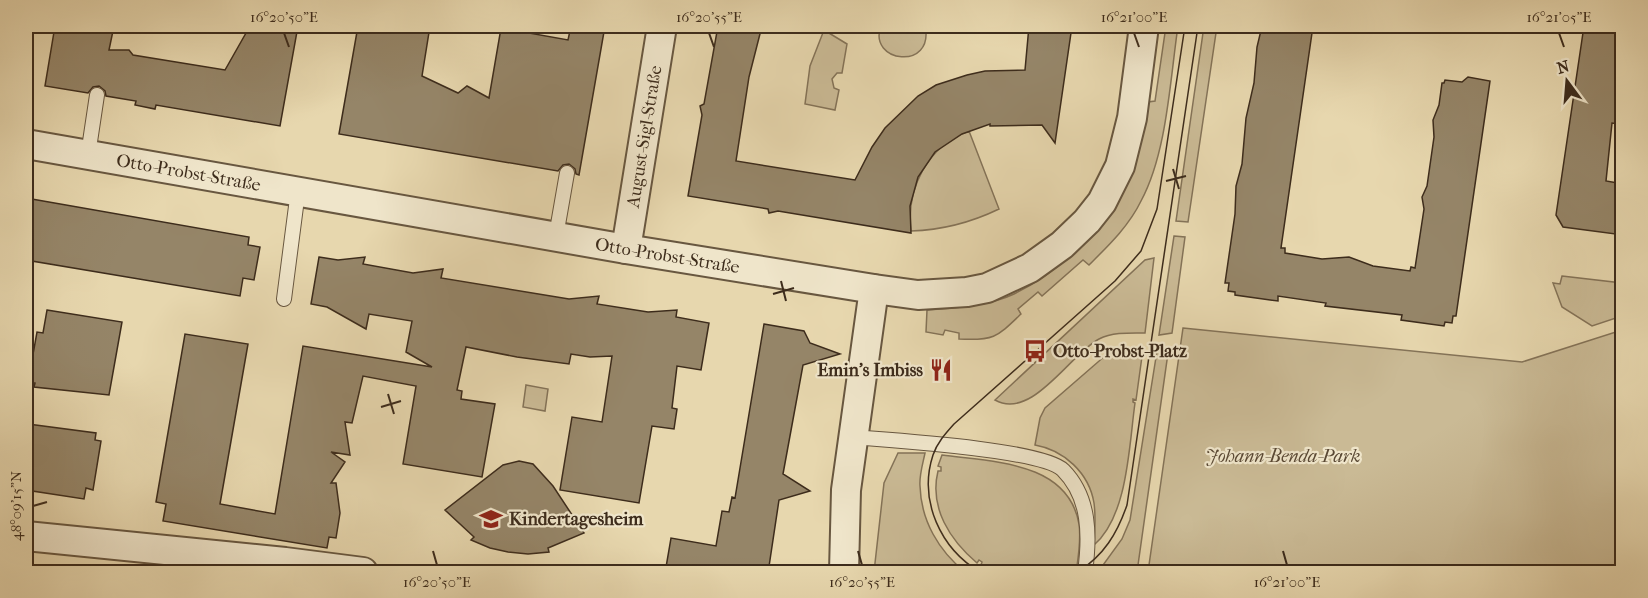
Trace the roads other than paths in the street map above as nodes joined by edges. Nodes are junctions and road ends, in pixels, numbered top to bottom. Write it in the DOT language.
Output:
graph roads {
  1 [pos="662,26"];
  2 [pos="1144,26"];
  3 [pos="96,95"];
  4 [pos="26,144"];
  5 [pos="88,155"];
  6 [pos="567,173"];
  7 [pos="298,191"];
  8 [pos="556,236"];
  9 [pos="626,249"];
  10 [pos="874,289"];
  11 [pos="284,299"];
  12 [pos="852,437"];
  13 [pos="26,536"];
  14 [pos="363,573"];
  15 [pos="844,573"];
  16 [pos="1085,573"];
  1 -- 9 [label="street, August-Sigl-Straße"];
  2 -- 10 [label="street, Otto-Probst-Straße"];
  3 -- 5 [label="lane"];
  4 -- 5 [label="street, Otto-Probst-Straße"];
  5 -- 7 [label="street, Otto-Probst-Straße"];
  6 -- 8 [label="lane"];
  7 -- 8 [label="street, Otto-Probst-Straße"];
  7 -- 11 [label="lane"];
  8 -- 9 [label="street, Otto-Probst-Straße"];
  9 -- 10 [label="street, Otto-Probst-Straße"];
  10 -- 12 [label="street"];
  12 -- 15 [label="street"];
  12 -- 16 [label="lane"];
  13 -- 14 [label="street"];
}
